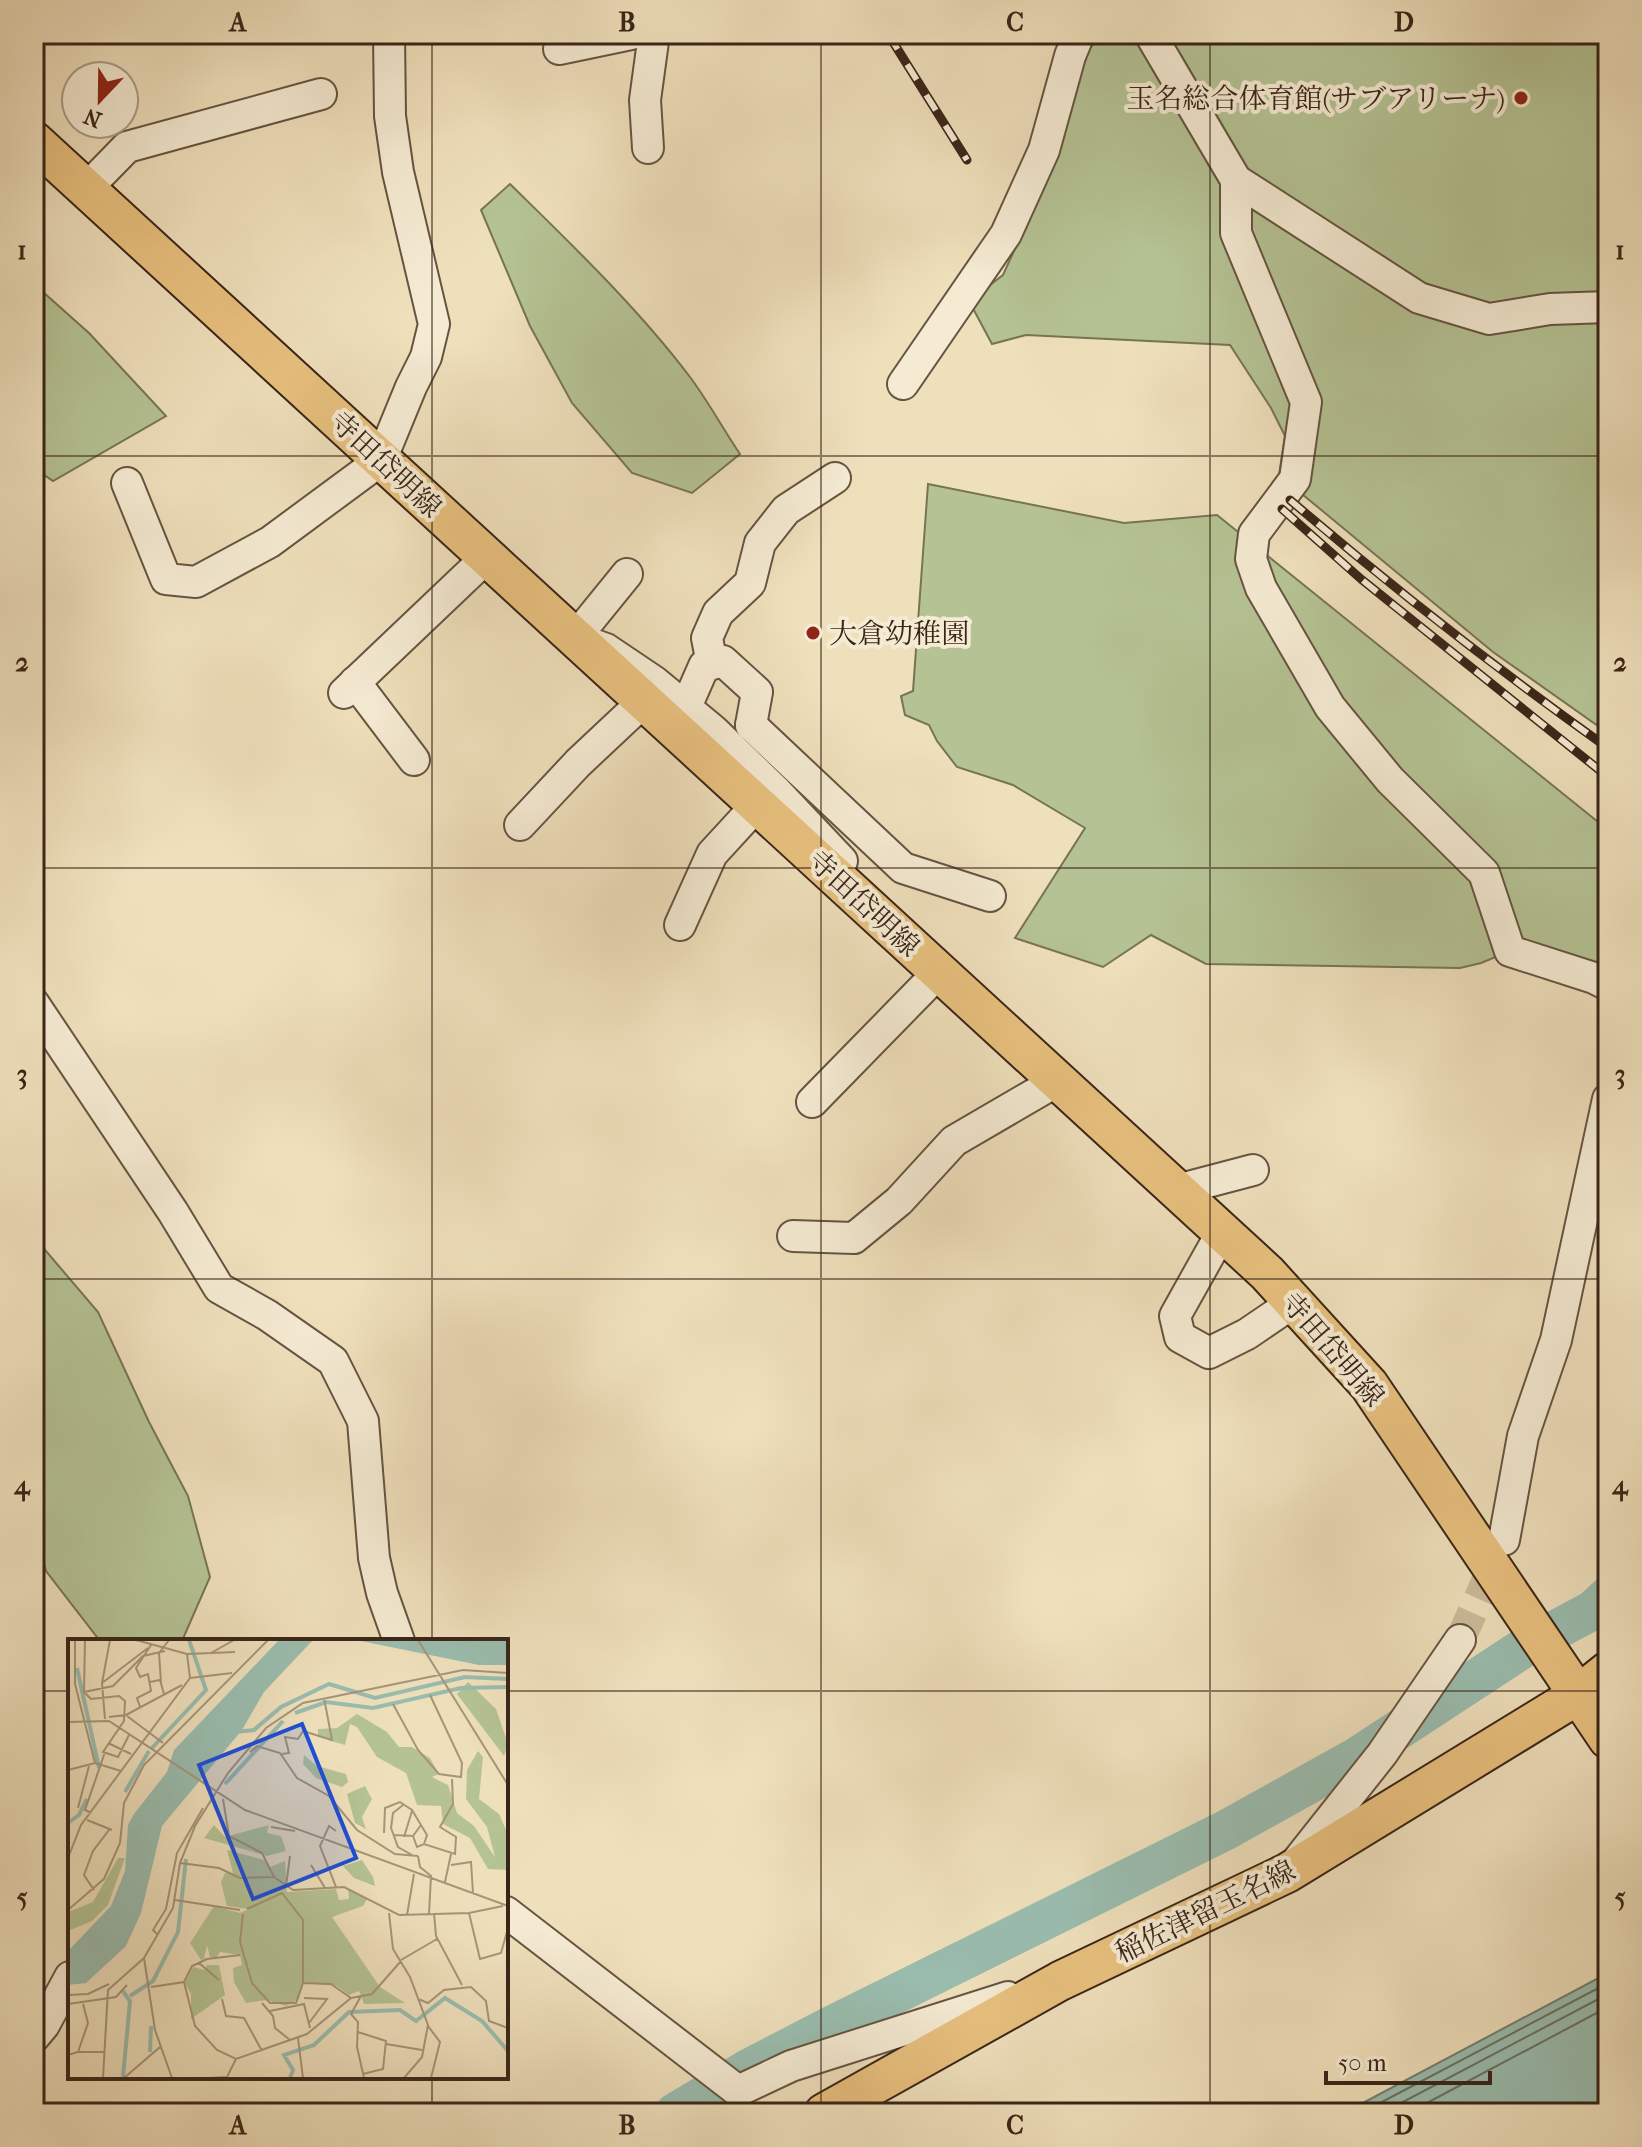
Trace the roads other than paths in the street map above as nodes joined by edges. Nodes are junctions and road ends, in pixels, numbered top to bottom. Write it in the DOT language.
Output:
graph roads {
  1 [pos="389,34"];
  2 [pos="631,34"];
  3 [pos="654,34"];
  4 [pos="1079,34"];
  5 [pos="1150,34"];
  6 [pos="559,49"];
  7 [pos="321,94"];
  8 [pos="34,141"];
  9 [pos="648,148"];
  10 [pos="1236,180"];
  11 [pos="86,189"];
  12 [pos="1608,307"];
  13 [pos="903,384"];
  14 [pos="381,460"];
  15 [pos="835,478"];
  16 [pos="127,483"];
  17 [pos="487,557"];
  18 [pos="627,574"];
  19 [pos="575,638"];
  20 [pos="712,664"];
  21 [pos="644,701"];
  22 [pos="686,707"];
  23 [pos="751,725"];
  24 [pos="721,737"];
  25 [pos="414,760"];
  26 [pos="757,805"];
  27 [pos="520,825"];
  28 [pos="990,896"];
  29 [pos="876,913"];
  30 [pos="680,925"];
  31 [pos="939,972"];
  32 [pos="1608,985"];
  33 [pos="34,1004"];
  34 [pos="1057,1081"];
  35 [pos="1608,1099"];
  36 [pos="812,1102"];
  37 [pos="1253,1170"];
  38 [pos="1177,1190"];
  39 [pos="1222,1232"];
  40 [pos="793,1236"];
  41 [pos="1294,1302"];
  42 [pos="1504,1540"];
  43 [pos="398,1639"];
  44 [pos="1460,1640"];
  45 [pos="1608,1671"];
  46 [pos="1578,1695"];
  47 [pos="1605,1735"];
  48 [pos="1287,1873"];
  49 [pos="508,1914"];
  50 [pos="68,1981"];
  51 [pos="1060,1981"];
  52 [pos="34,2037"];
  53 [pos="824,2113"];
  1 -- 14 [label="street"];
  2 -- 6 [label="street"];
  3 -- 9 [label="street"];
  4 -- 13 [label="street"];
  5 -- 10 [label="street"];
  7 -- 11 [label="street"];
  8 -- 11 [label="main road, 寺田岱明線"];
  10 -- 12 [label="street"];
  10 -- 32 [label="street"];
  11 -- 14 [label="main road, 寺田岱明線"];
  14 -- 16 [label="street"];
  14 -- 17 [label="main road, 寺田岱明線"];
  15 -- 20 [label="street"];
  17 -- 19 [label="main road, 寺田岱明線"];
  17 -- 25 [label="street"];
  18 -- 19 [label="street"];
  19 -- 21 [label="main road, 寺田岱明線"];
  19 -- 22 [label="street"];
  20 -- 22 [label="street"];
  20 -- 23 [label="street"];
  21 -- 26 [label="main road, 寺田岱明線"];
  21 -- 27 [label="street"];
  22 -- 24 [label="street"];
  23 -- 24 [label="street"];
  23 -- 28 [label="street"];
  24 -- 29 [label="street"];
  26 -- 29 [label="main road, 寺田岱明線"];
  26 -- 30 [label="street"];
  29 -- 31 [label="main road, 寺田岱明線"];
  31 -- 34 [label="main road, 寺田岱明線"];
  31 -- 36 [label="street"];
  33 -- 43 [label="street"];
  34 -- 38 [label="main road, 寺田岱明線"];
  34 -- 40 [label="street"];
  35 -- 42 [label="street"];
  37 -- 38 [label="street"];
  38 -- 39 [label="main road, 寺田岱明線"];
  39 -- 41 [label="main road, 寺田岱明線"];
  39 -- 41 [label="street"];
  41 -- 46 [label="main road, 寺田岱明線"];
  44 -- 48 [label="street"];
  45 -- 46 [label="main road, 稲佐津留玉名線"];
  46 -- 47 [label="main road, 寺田岱明線"];
  46 -- 48 [label="main road, 稲佐津留玉名線"];
  48 -- 51 [label="main road, 稲佐津留玉名線"];
  49 -- 51 [label="street"];
  50 -- 52 [label="street"];
  51 -- 53 [label="main road, 稲佐津留玉名線"];
}
